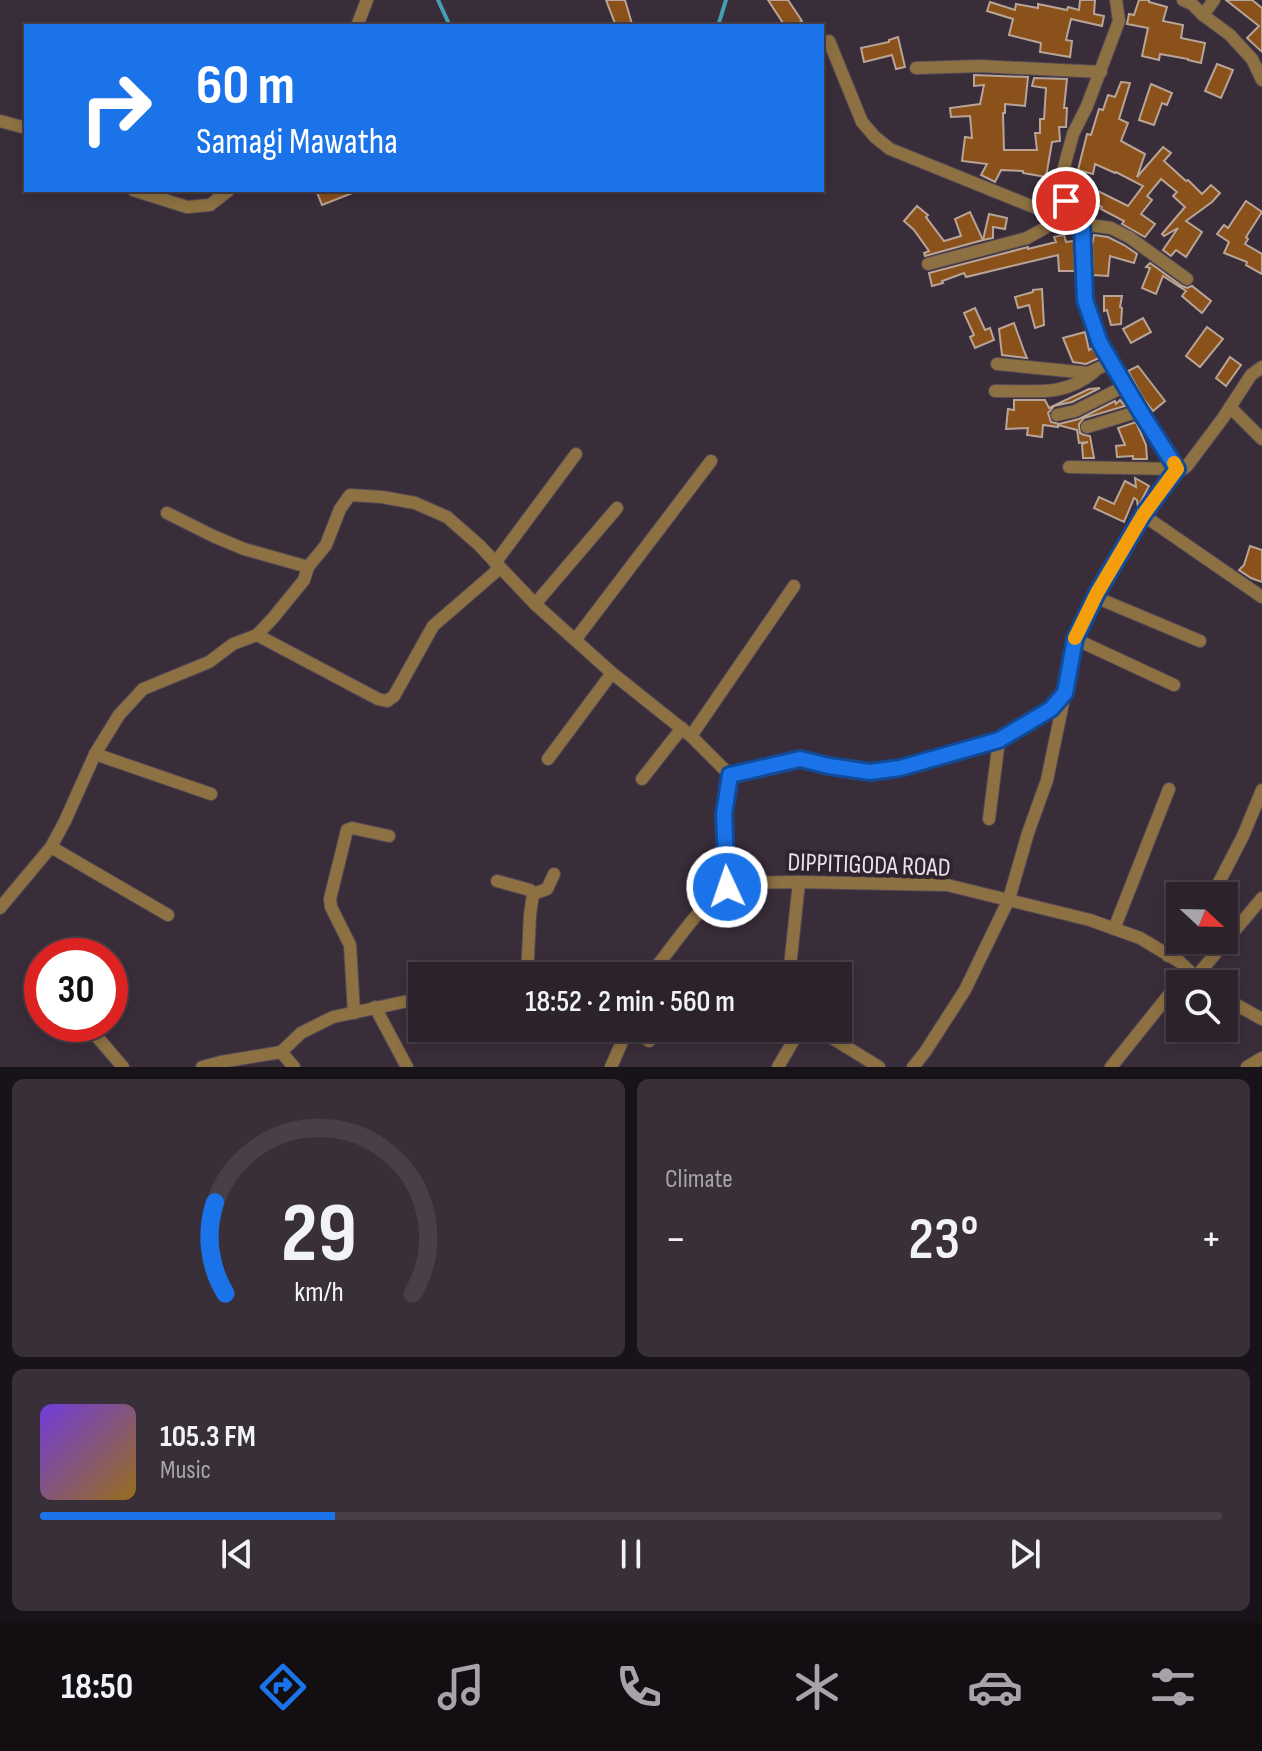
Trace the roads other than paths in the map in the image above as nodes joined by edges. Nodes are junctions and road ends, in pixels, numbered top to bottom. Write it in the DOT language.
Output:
graph roads {
  1 [pos="367,0"];
  2 [pos="1116,0"];
  3 [pos="1183,0"];
  4 [pos="1214,0"];
  5 [pos="1203,15"];
  6 [pos="358,24"];
  7 [pos="829,41"];
  8 [pos="916,68"];
  9 [pos="1101,72"];
  10 [pos="1262,80"];
  11 [pos="0,121"];
  12 [pos="24,127"];
  13 [pos="138,192"];
  14 [pos="226,192"];
  15 [pos="1056,213"];
  16 [pos="1078,221"];
  17 [pos="928,264"];
  18 [pos="1187,279"];
  19 [pos="1110,363"];
  20 [pos="997,364"];
  21 [pos="1262,367"];
  22 [pos="1094,372"];
  23 [pos="1125,386"];
  24 [pos="995,391"];
  25 [pos="1230,407"];
  26 [pos="1140,411"];
  27 [pos="1057,415"];
  28 [pos="1087,427"];
  29 [pos="1262,439"];
  30 [pos="576,454"];
  31 [pos="711,461"];
  32 [pos="1069,467"];
  33 [pos="1177,469"];
  34 [pos="617,508"];
  35 [pos="167,513"];
  36 [pos="1143,515"];
  37 [pos="497,566"];
  38 [pos="308,567"];
  39 [pos="794,586"];
  40 [pos="1095,597"];
  41 [pos="1262,597"];
  42 [pos="535,604"];
  43 [pos="257,635"];
  44 [pos="1075,639"];
  45 [pos="575,640"];
  46 [pos="1200,641"];
  47 [pos="612,673"];
  48 [pos="1174,685"];
  49 [pos="1065,693"];
  50 [pos="687,732"];
  51 [pos="999,740"];
  52 [pos="95,754"];
  53 [pos="548,759"];
  54 [pos="730,775"];
  55 [pos="642,779"];
  56 [pos="1169,789"];
  57 [pos="1262,790"];
  58 [pos="211,794"];
  59 [pos="989,819"];
  60 [pos="389,836"];
  61 [pos="51,847"];
  62 [pos="554,874"];
  63 [pos="497,881"];
  64 [pos="799,882"];
  65 [pos="1219,882"];
  66 [pos="727,887"];
  67 [pos="533,894"];
  68 [pos="1262,898"];
  69 [pos="1009,899"];
  70 [pos="0,908"];
  71 [pos="168,915"];
  72 [pos="1114,929"];
  73 [pos="1168,956"];
  74 [pos="528,962"];
  75 [pos="660,962"];
  76 [pos="790,962"];
  77 [pos="1188,970"];
  78 [pos="1201,970"];
  79 [pos="408,1001"];
  80 [pos="1238,1006"];
  81 [pos="375,1007"];
  82 [pos="1166,1008"];
  83 [pos="354,1013"];
  84 [pos="1262,1019"];
  85 [pos="101,1042"];
  86 [pos="623,1042"];
  87 [pos="281,1052"];
  88 [pos="1262,1058"];
  89 [pos="779,1064"];
  90 [pos="123,1067"];
  91 [pos="202,1067"];
  92 [pos="294,1067"];
  93 [pos="407,1067"];
  94 [pos="611,1067"];
  95 [pos="793,1067"];
  96 [pos="879,1067"];
  97 [pos="913,1067"];
  98 [pos="1111,1067"];
  99 [pos="1247,1067"];
  1 -- 6 [label="street"];
  2 -- 9 [label="street"];
  3 -- 5 [label="street"];
  4 -- 5 [label="street"];
  5 -- 10 [label="street"];
  7 -- 15 [label="street"];
  8 -- 9 [label="street"];
  9 -- 16 [label="street"];
  11 -- 12 [label="street"];
  13 -- 14 [label="street"];
  15 -- 16 [label="street"];
  15 -- 17 [label="street"];
  16 -- 18 [label="street"];
  16 -- 19 [label="street"];
  19 -- 22 [label="street"];
  19 -- 23 [label="street"];
  20 -- 22 [label="street"];
  21 -- 25 [label="street"];
  22 -- 24 [label="street"];
  23 -- 26 [label="street"];
  23 -- 27 [label="street"];
  25 -- 29 [label="street"];
  25 -- 33 [label="street"];
  26 -- 28 [label="street"];
  26 -- 33 [label="street"];
  30 -- 37 [label="street"];
  31 -- 45 [label="street"];
  32 -- 33 [label="street"];
  33 -- 36 [label="street"];
  34 -- 42 [label="street"];
  35 -- 38 [label="street"];
  36 -- 40 [label="street"];
  36 -- 41 [label="street"];
  37 -- 38 [label="street"];
  37 -- 42 [label="street"];
  37 -- 43 [label="street"];
  38 -- 43 [label="street"];
  39 -- 50 [label="street"];
  40 -- 44 [label="street"];
  40 -- 46 [label="street"];
  42 -- 45 [label="street"];
  43 -- 52 [label="street"];
  44 -- 48 [label="street"];
  44 -- 49 [label="street"];
  45 -- 47 [label="street"];
  47 -- 50 [label="street"];
  47 -- 53 [label="street"];
  49 -- 51 [label="street"];
  49 -- 69 [label="street"];
  50 -- 54 [label="street"];
  50 -- 55 [label="street"];
  51 -- 54 [label="street"];
  51 -- 59 [label="street"];
  52 -- 58 [label="street"];
  52 -- 61 [label="street"];
  54 -- 66 [label="street"];
  56 -- 72 [label="street"];
  57 -- 65 [label="street"];
  60 -- 83 [label="street"];
  61 -- 70 [label="street"];
  61 -- 71 [label="street"];
  62 -- 67 [label="street"];
  63 -- 67 [label="street"];
  64 -- 66 [label="street, DIPPITIGODA ROAD"];
  64 -- 69 [label="street, DIPPITIGODA ROAD"];
  64 -- 76 [label="street"];
  66 -- 75 [label="street"];
  67 -- 74 [label="street"];
  68 -- 78 [label="street"];
  69 -- 72 [label="street, DIPPITIGODA ROAD"];
  69 -- 97 [label="street"];
  72 -- 73 [label="street, DIPPITIGODA ROAD"];
  73 -- 77 [label="street, DIPPITIGODA ROAD"];
  79 -- 81 [label="street"];
  80 -- 84 [label="street"];
  81 -- 83 [label="street"];
  81 -- 93 [label="street"];
  82 -- 98 [label="street"];
  83 -- 87 [label="street"];
  85 -- 90 [label="street"];
  86 -- 94 [label="street"];
  87 -- 91 [label="street"];
  87 -- 92 [label="street"];
  88 -- 99 [label="street"];
  89 -- 95 [label="street"];
  89 -- 96 [label="street"];
}
